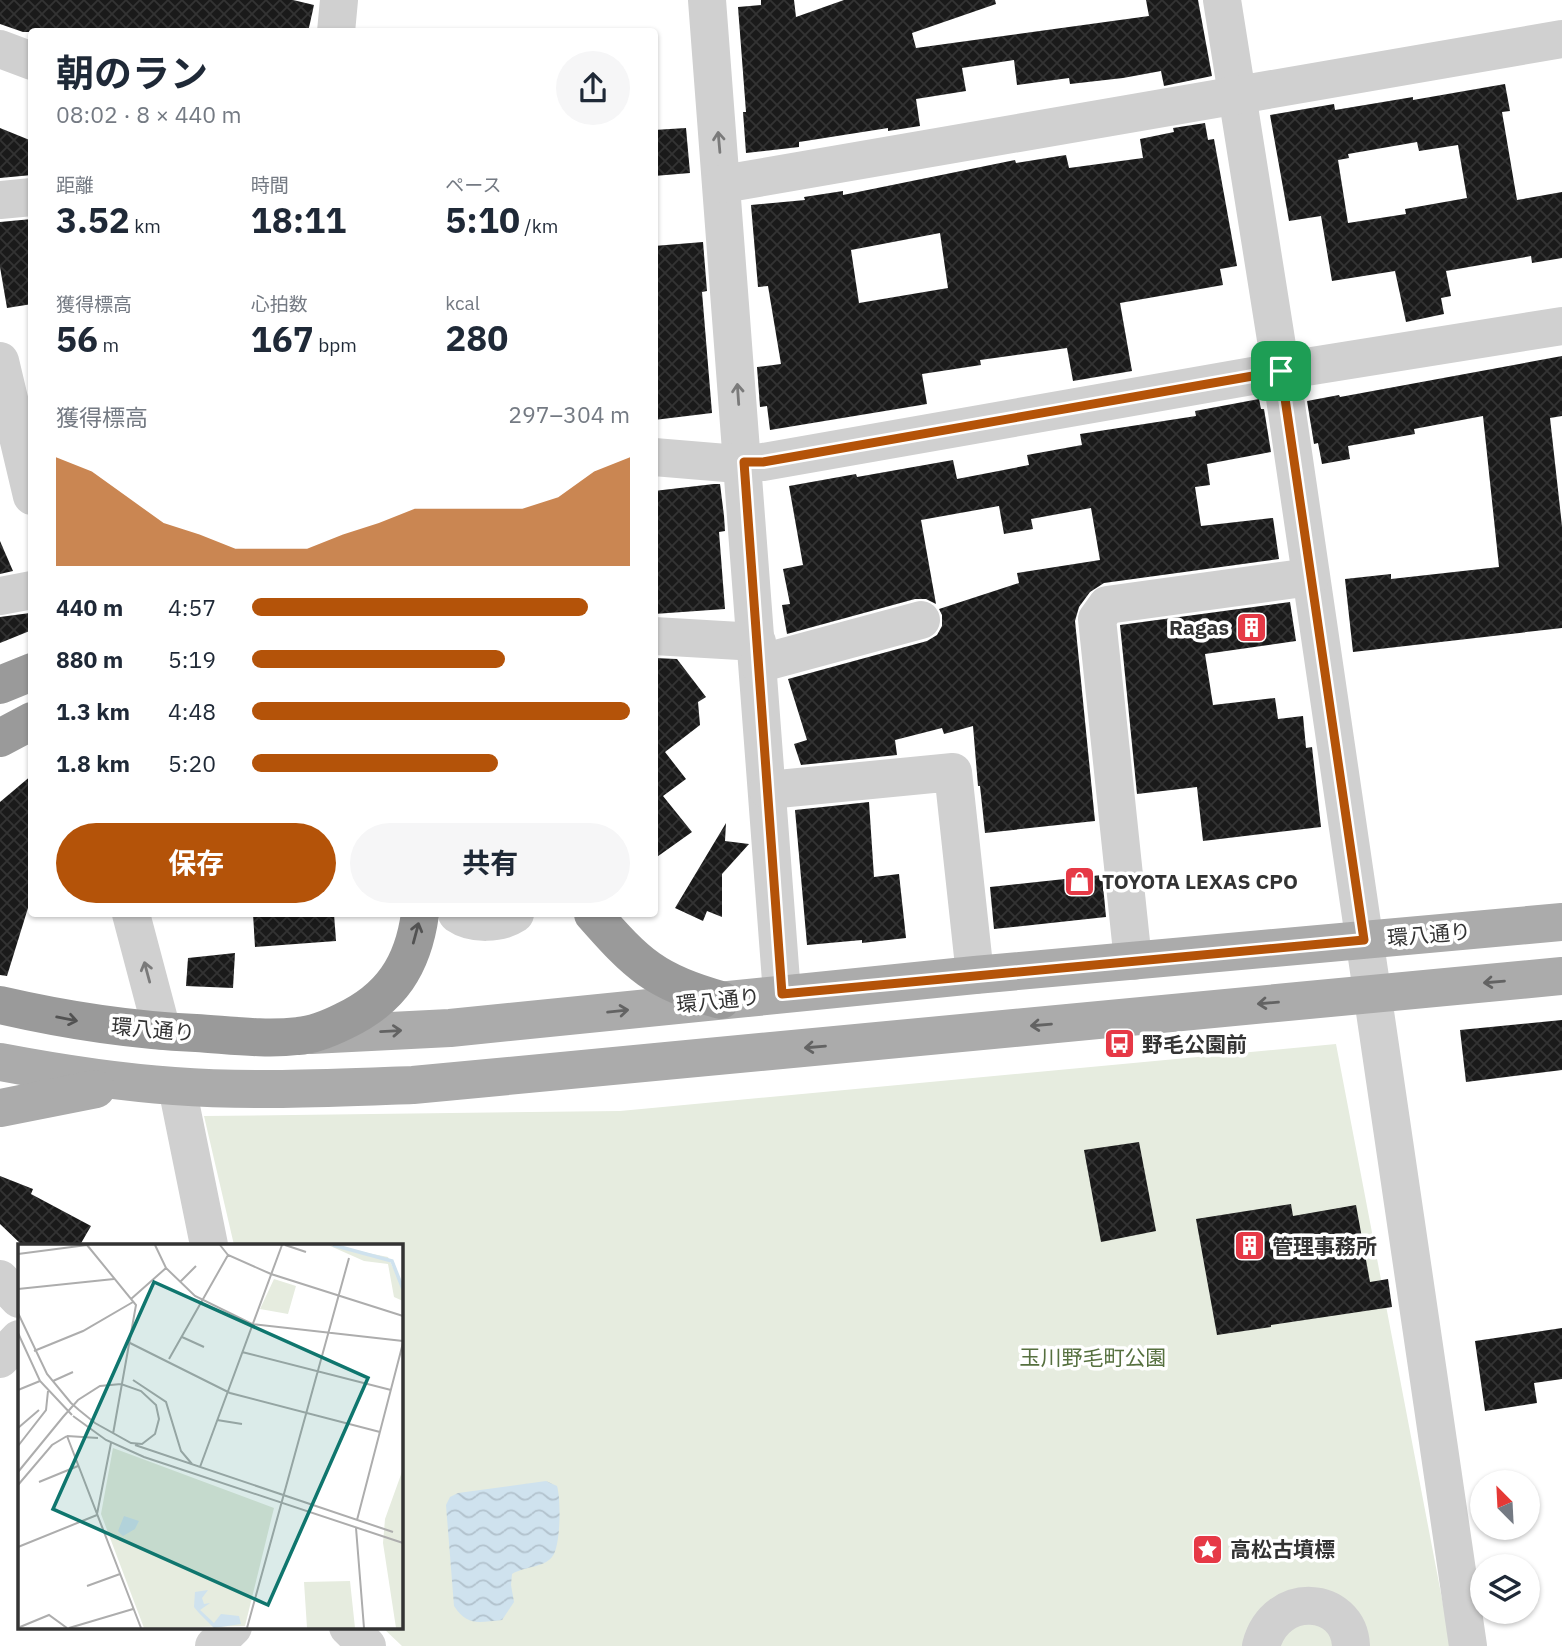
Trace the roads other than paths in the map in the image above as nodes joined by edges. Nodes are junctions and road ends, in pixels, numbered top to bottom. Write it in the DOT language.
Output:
graph roads {
  1 [pos="338,0"];
  2 [pos="708,0"];
  3 [pos="1222,0"];
  4 [pos="336,28"];
  5 [pos="1562,39"];
  6 [pos="0,49"];
  7 [pos="28,60"];
  8 [pos="1237,95"];
  9 [pos="723,184"];
  10 [pos="28,197"];
  11 [pos="0,200"];
  12 [pos="1562,326"];
  13 [pos="0,360"];
  14 [pos="1281,371"];
  15 [pos="24,429"];
  16 [pos="658,457"];
  17 [pos="28,462"];
  18 [pos="744,462"];
  19 [pos="1310,577"];
  20 [pos="28,591"];
  21 [pos="0,596"];
  22 [pos="921,621"];
  23 [pos="658,637"];
  24 [pos="758,653"];
  25 [pos="28,674"];
  26 [pos="0,685"];
  27 [pos="28,723"];
  28 [pos="0,738"];
  29 [pos="768,790"];
  30 [pos="132,917"];
  31 [pos="419,917"];
  32 [pos="462,917"];
  33 [pos="511,917"];
  34 [pos="596,917"];
  35 [pos="1562,922"];
  36 [pos="1364,940"];
  37 [pos="1133,961"];
  38 [pos="975,975"];
  39 [pos="1562,976"];
  40 [pos="1371,993"];
  41 [pos="782,994"];
  42 [pos="721,1000"];
  43 [pos="0,1005"];
  44 [pos="162,1031"];
  45 [pos="299,1036"];
  46 [pos="0,1062"];
  47 [pos="132,1083"];
  48 [pos="177,1087"];
  49 [pos="0,1108"];
  50 [pos="209,1244"];
  51 [pos="0,1279"];
  52 [pos="18,1298"];
  53 [pos="18,1340"];
  54 [pos="0,1359"];
  55 [pos="232,1628"];
  56 [pos="349,1628"];
  57 [pos="214,1646"];
  58 [pos="367,1646"];
  59 [pos="1261,1646"];
  60 [pos="1351,1646"];
  61 [pos="1468,1646"];
  1 -- 4 [label="street"];
  9 -- 2 [label="street, one-way"];
  3 -- 8 [label="street"];
  5 -- 8 [label="street"];
  6 -- 7 [label="street"];
  8 -- 9 [label="street"];
  8 -- 14 [label="street"];
  18 -- 9 [label="street, one-way"];
  10 -- 11 [label="street"];
  12 -- 14 [label="street"];
  13 -- 15 [label="street"];
  14 -- 18 [label="street"];
  14 -- 19 [label="street"];
  15 -- 17 [label="street"];
  16 -- 18 [label="street"];
  18 -- 24 [label="street"];
  19 -- 36 [label="street"];
  19 -- 37 [label="street"];
  20 -- 21 [label="street"];
  22 -- 24 [label="street"];
  23 -- 24 [label="street"];
  24 -- 29 [label="street"];
  25 -- 26 [label="highway"];
  27 -- 28 [label="highway"];
  29 -- 38 [label="street"];
  29 -- 41 [label="street"];
  44 -- 30 [label="street, one-way"];
  45 -- 31 [label="highway, one-way"];
  32 -- 33 [label="street"];
  34 -- 42 [label="highway"];
  35 -- 36 [label="main road, 環八通り"];
  36 -- 37 [label="main road, 環八通り"];
  36 -- 40 [label="street"];
  37 -- 38 [label="main road, 環八通り"];
  38 -- 41 [label="main road, 環八通り"];
  39 -- 40 [label="main road, one-way"];
  40 -- 48 [label="main road, one-way"];
  40 -- 61 [label="street"];
  41 -- 42 [label="main road, 環八通り"];
  45 -- 42 [label="main road, 環八通り, one-way"];
  43 -- 44 [label="highway, 環八通り, one-way"];
  44 -- 45 [label="highway, 環八通り"];
  46 -- 47 [label="main road"];
  47 -- 48 [label="main road"];
  47 -- 49 [label="main road"];
  48 -- 50 [label="street"];
  51 -- 52 [label="street"];
  53 -- 54 [label="street"];
  55 -- 57 [label="street"];
  56 -- 58 [label="street"];
  59 -- 60 [label="street"];
}
